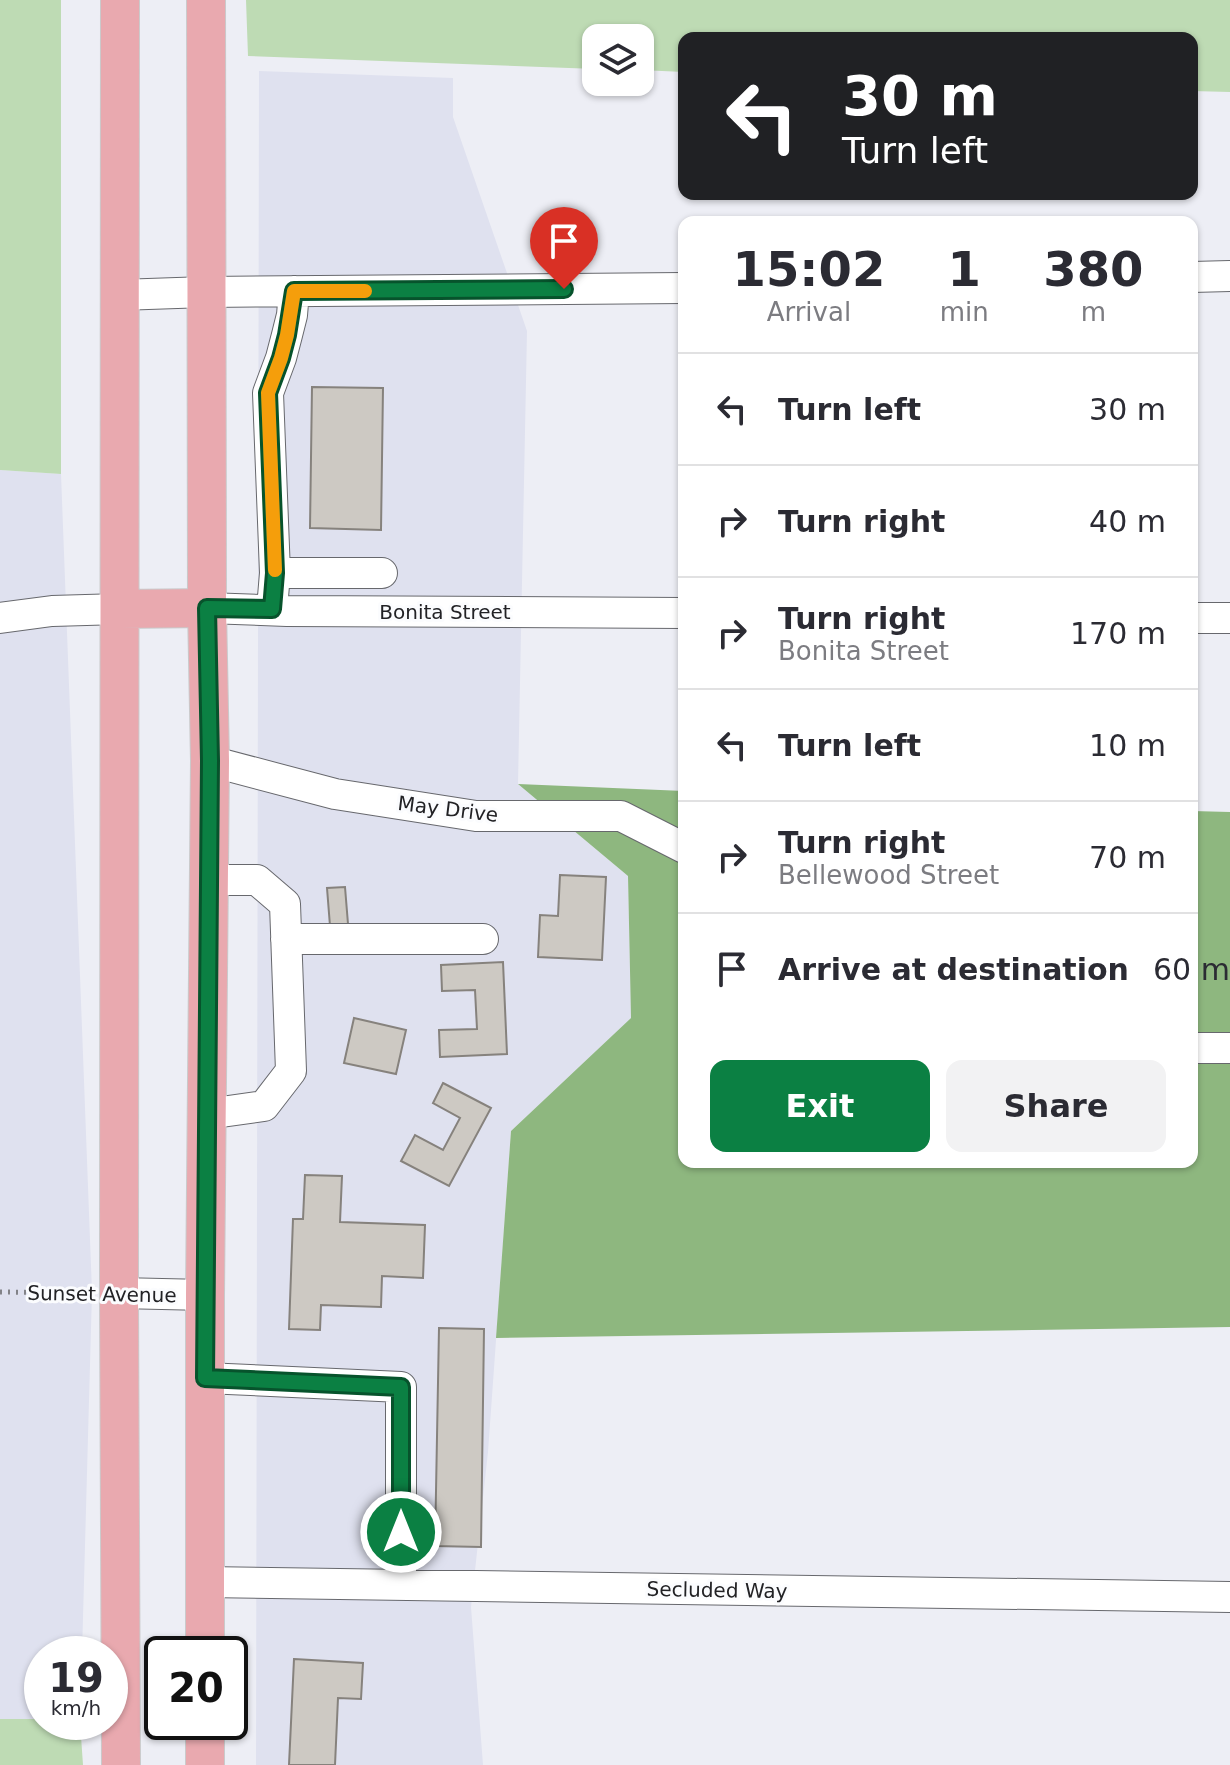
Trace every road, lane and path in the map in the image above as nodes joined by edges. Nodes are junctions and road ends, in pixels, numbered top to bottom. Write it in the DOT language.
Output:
graph roads {
  1 [pos="120,0"];
  2 [pos="206,0"];
  3 [pos="1230,276"];
  4 [pos="1198,277"];
  5 [pos="678,288"];
  6 [pos="294,291"];
  7 [pos="206,292"];
  8 [pos="119,295"];
  9 [pos="275,573"];
  10 [pos="382,573"];
  11 [pos="207,608"];
  12 [pos="120,609"];
  13 [pos="272,609"];
  14 [pos="678,613"];
  15 [pos="0,618"];
  16 [pos="1198,618"];
  17 [pos="1230,618"];
  18 [pos="210,761"];
  19 [pos="678,845"];
  20 [pos="209,880"];
  21 [pos="286,939"];
  22 [pos="483,939"];
  23 [pos="1198,1048"];
  24 [pos="1230,1048"];
  25 [pos="207,1114"];
  26 [pos="0,1292"];
  27 [pos="119,1293"];
  28 [pos="205,1295"];
  29 [pos="205,1378"];
  30 [pos="205,1582"];
  31 [pos="401,1585"];
  32 [pos="1230,1597"];
  33 [pos="205,1636"];
  34 [pos="205,1740"];
  35 [pos="121,1765"];
  36 [pos="205,1765"];
  1 -- 8 [label="main road"];
  2 -- 7 [label="main road"];
  3 -- 4 [label="street"];
  5 -- 6 [label="street"];
  6 -- 7 [label="street"];
  6 -- 9 [label="street"];
  7 -- 8 [label="street"];
  7 -- 11 [label="main road"];
  8 -- 12 [label="main road"];
  9 -- 10 [label="street"];
  9 -- 13 [label="street"];
  11 -- 12 [label="main road"];
  11 -- 13 [label="street, Bonita Street"];
  11 -- 18 [label="main road"];
  12 -- 15 [label="street"];
  12 -- 27 [label="main road"];
  13 -- 14 [label="street, Bonita Street"];
  16 -- 17 [label="street"];
  18 -- 19 [label="street, May Drive"];
  18 -- 20 [label="main road"];
  20 -- 21 [label="street"];
  20 -- 25 [label="main road"];
  21 -- 22 [label="street"];
  21 -- 25 [label="street"];
  23 -- 24 [label="street"];
  25 -- 28 [label="main road"];
  26 -- 27 [label="path, Sunset Avenue"];
  27 -- 28 [label="street, Sunset Avenue"];
  27 -- 35 [label="main road"];
  28 -- 29 [label="main road"];
  29 -- 30 [label="main road"];
  29 -- 31 [label="street"];
  30 -- 31 [label="street, Secluded Way"];
  30 -- 33 [label="main road"];
  31 -- 32 [label="street, Secluded Way"];
  34 -- 36 [label="main road"];
}
